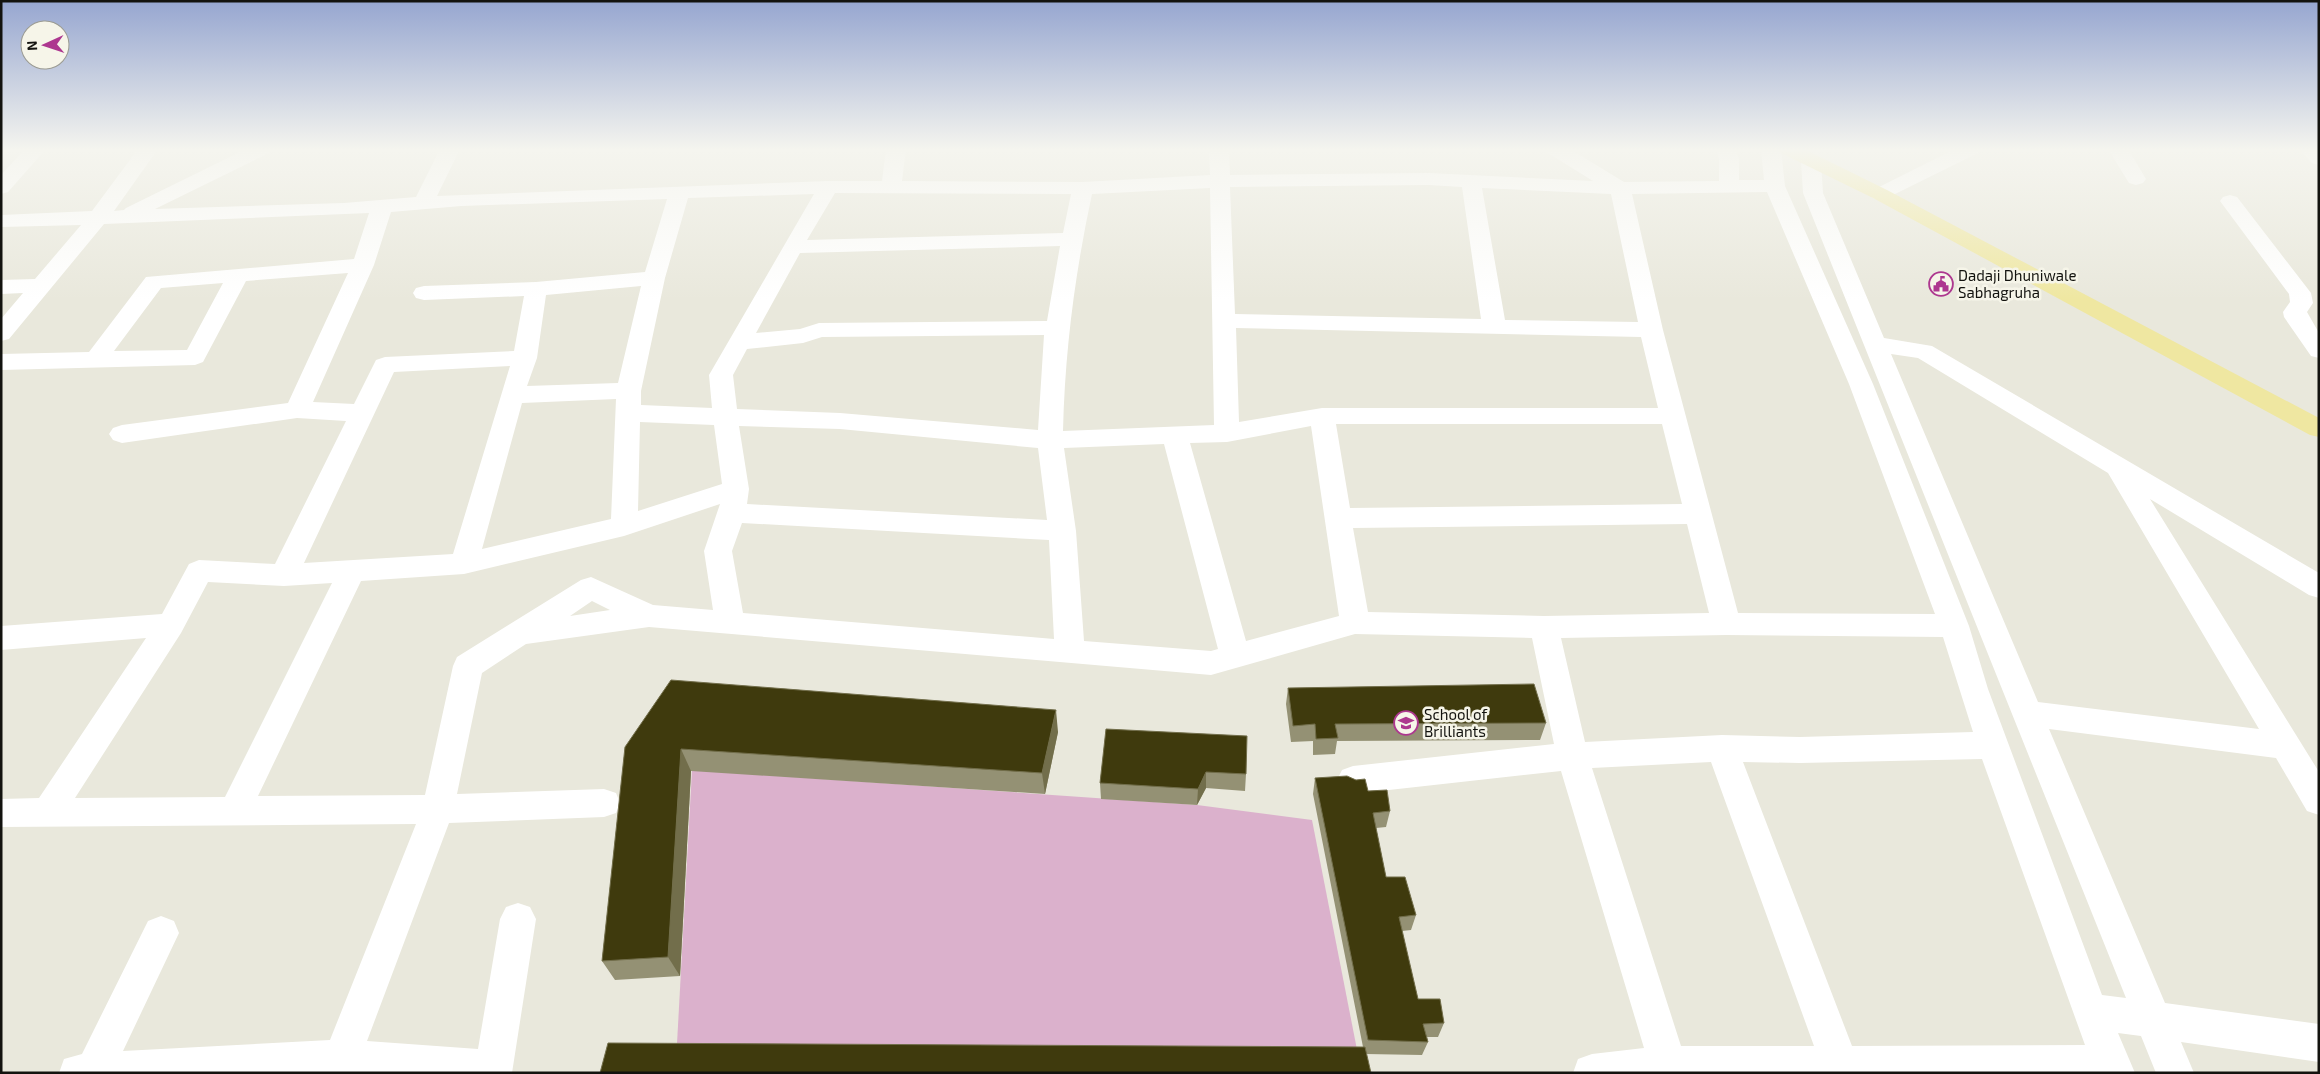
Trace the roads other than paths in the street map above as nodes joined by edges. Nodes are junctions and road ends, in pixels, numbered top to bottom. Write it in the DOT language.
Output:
graph roads {
  1 [pos="112,199"];
  2 [pos="159,199"];
  3 [pos="425,199"];
  4 [pos="513,199"];
  5 [pos="677,199"];
  6 [pos="821,199"];
  7 [pos="1081,199"];
  8 [pos="1221,199"];
  9 [pos="1474,199"];
  10 [pos="1622,199"];
  11 [pos="1781,199"];
  12 [pos="1816,199"];
  13 [pos="1890,199"];
  14 [pos="2230,201"];
  15 [pos="423,203"];
  16 [pos="382,206"];
  17 [pos="122,217"];
  18 [pos="98,218"];
  19 [pos="1,221"];
  20 [pos="1072,239"];
  21 [pos="793,247"];
  22 [pos="363,265"];
  23 [pos="238,275"];
  24 [pos="654,278"];
  25 [pos="41,286"];
  26 [pos="1,288"];
  27 [pos="536,289"];
  28 [pos="424,293"];
  29 [pos="1224,321"];
  30 [pos="1494,326"];
  31 [pos="1058,328"];
  32 [pos="1651,330"];
  33 [pos="1,334"];
  34 [pos="740,342"];
  35 [pos="1875,344"];
  36 [pos="2319,351"];
  37 [pos="525,358"];
  38 [pos="96,359"];
  39 [pos="1,362"];
  40 [pos="512,395"];
  41 [pos="628,402"];
  42 [pos="297,410"];
  43 [pos="362,414"];
  44 [pos="725,416"];
  45 [pos="1322,416"];
  46 [pos="1673,416"];
  47 [pos="2319,429"];
  48 [pos="1227,433"];
  49 [pos="122,434"];
  50 [pos="1175,436"];
  51 [pos="1050,440"];
  52 [pos="2118,466"];
  53 [pos="734,501"];
  54 [pos="1698,514"];
  55 [pos="1339,518"];
  56 [pos="624,526"];
  57 [pos="1062,531"];
  58 [pos="464,564"];
  59 [pos="352,571"];
  60 [pos="284,575"];
  61 [pos="2319,587"];
  62 [pos="730,623"];
  63 [pos="1355,623"];
  64 [pos="1726,624"];
  65 [pos="171,625"];
  66 [pos="1954,626"];
  67 [pos="1544,627"];
  68 [pos="1,638"];
  69 [pos="1070,652"];
  70 [pos="1235,656"];
  71 [pos="2027,713"];
  72 [pos="1993,745"];
  73 [pos="2286,746"];
  74 [pos="1722,748"];
  75 [pos="1572,756"];
  76 [pos="1353,780"];
  77 [pos="2319,802"];
  78 [pos="604,803"];
  79 [pos="438,809"];
  80 [pos="235,810"];
  81 [pos="48,812"];
  82 [pos="1,813"];
  83 [pos="518,919"];
  84 [pos="161,933"];
  85 [pos="2090,1011"];
  86 [pos="2153,1020"];
  87 [pos="2319,1043"];
  88 [pos="342,1058"];
  89 [pos="1668,1065"];
  90 [pos="1840,1065"];
  91 [pos="2114,1069"];
  92 [pos="493,1071"];
  93 [pos="88,1072"];
  94 [pos="1592,1073"];
  95 [pos="2175,1073"];
  1 -- 18 [label="street"];
  2 -- 17 [label="street"];
  3 -- 15 [label="street"];
  4 -- 15 [label="street"];
  5 -- 24 [label="street"];
  6 -- 21 [label="street"];
  7 -- 20 [label="street"];
  8 -- 29 [label="street"];
  9 -- 30 [label="street"];
  10 -- 32 [label="street"];
  11 -- 66 [label="street"];
  12 -- 35 [label="street"];
  13 -- 47 [label="main road"];
  14 -- 36 [label="street"];
  15 -- 16 [label="street"];
  16 -- 17 [label="street"];
  16 -- 22 [label="street"];
  17 -- 18 [label="street"];
  18 -- 19 [label="street"];
  18 -- 25 [label="street"];
  20 -- 21 [label="street"];
  20 -- 31 [label="street"];
  21 -- 34 [label="street"];
  22 -- 23 [label="street"];
  22 -- 42 [label="street"];
  23 -- 38 [label="street"];
  23 -- 38 [label="street"];
  24 -- 27 [label="street"];
  24 -- 41 [label="street"];
  25 -- 26 [label="street"];
  25 -- 33 [label="street"];
  27 -- 28 [label="street"];
  27 -- 37 [label="street"];
  29 -- 30 [label="street"];
  29 -- 48 [label="street"];
  30 -- 32 [label="street"];
  31 -- 34 [label="street"];
  31 -- 51 [label="street"];
  32 -- 46 [label="street"];
  34 -- 44 [label="street"];
  35 -- 52 [label="street"];
  35 -- 71 [label="street"];
  37 -- 40 [label="street"];
  37 -- 43 [label="street"];
  38 -- 39 [label="street"];
  40 -- 41 [label="street"];
  40 -- 58 [label="street"];
  41 -- 44 [label="street"];
  41 -- 56 [label="street"];
  42 -- 43 [label="street"];
  42 -- 49 [label="street"];
  43 -- 60 [label="street"];
  44 -- 51 [label="street"];
  44 -- 53 [label="street"];
  45 -- 46 [label="street"];
  45 -- 48 [label="street"];
  45 -- 55 [label="street"];
  46 -- 54 [label="street"];
  48 -- 50 [label="street"];
  50 -- 51 [label="street"];
  50 -- 70 [label="street"];
  51 -- 57 [label="street"];
  52 -- 61 [label="street"];
  52 -- 73 [label="street"];
  53 -- 56 [label="street"];
  53 -- 57 [label="street"];
  53 -- 62 [label="street"];
  54 -- 55 [label="street"];
  54 -- 64 [label="street"];
  55 -- 63 [label="street"];
  56 -- 58 [label="street"];
  57 -- 69 [label="street"];
  58 -- 59 [label="street"];
  59 -- 60 [label="street"];
  59 -- 80 [label="street"];
  60 -- 65 [label="street"];
  62 -- 69 [label="street"];
  62 -- 79 [label="street"];
  63 -- 67 [label="street"];
  63 -- 70 [label="street"];
  64 -- 66 [label="street"];
  64 -- 67 [label="street"];
  65 -- 68 [label="street"];
  65 -- 81 [label="street"];
  66 -- 72 [label="street"];
  67 -- 75 [label="street"];
  69 -- 70 [label="street"];
  71 -- 73 [label="street"];
  71 -- 86 [label="street"];
  72 -- 74 [label="street"];
  72 -- 85 [label="street"];
  73 -- 77 [label="street"];
  74 -- 75 [label="street"];
  74 -- 90 [label="street"];
  75 -- 76 [label="street"];
  75 -- 89 [label="street"];
  78 -- 79 [label="street"];
  79 -- 80 [label="street"];
  79 -- 88 [label="street"];
  80 -- 81 [label="street"];
  81 -- 82 [label="street"];
  83 -- 92 [label="street"];
  84 -- 93 [label="street"];
  85 -- 86 [label="street"];
  85 -- 91 [label="street"];
  86 -- 87 [label="street"];
  86 -- 95 [label="street"];
  88 -- 92 [label="street"];
  88 -- 93 [label="street"];
  89 -- 90 [label="street"];
  89 -- 94 [label="street"];
  90 -- 91 [label="street"];
}
